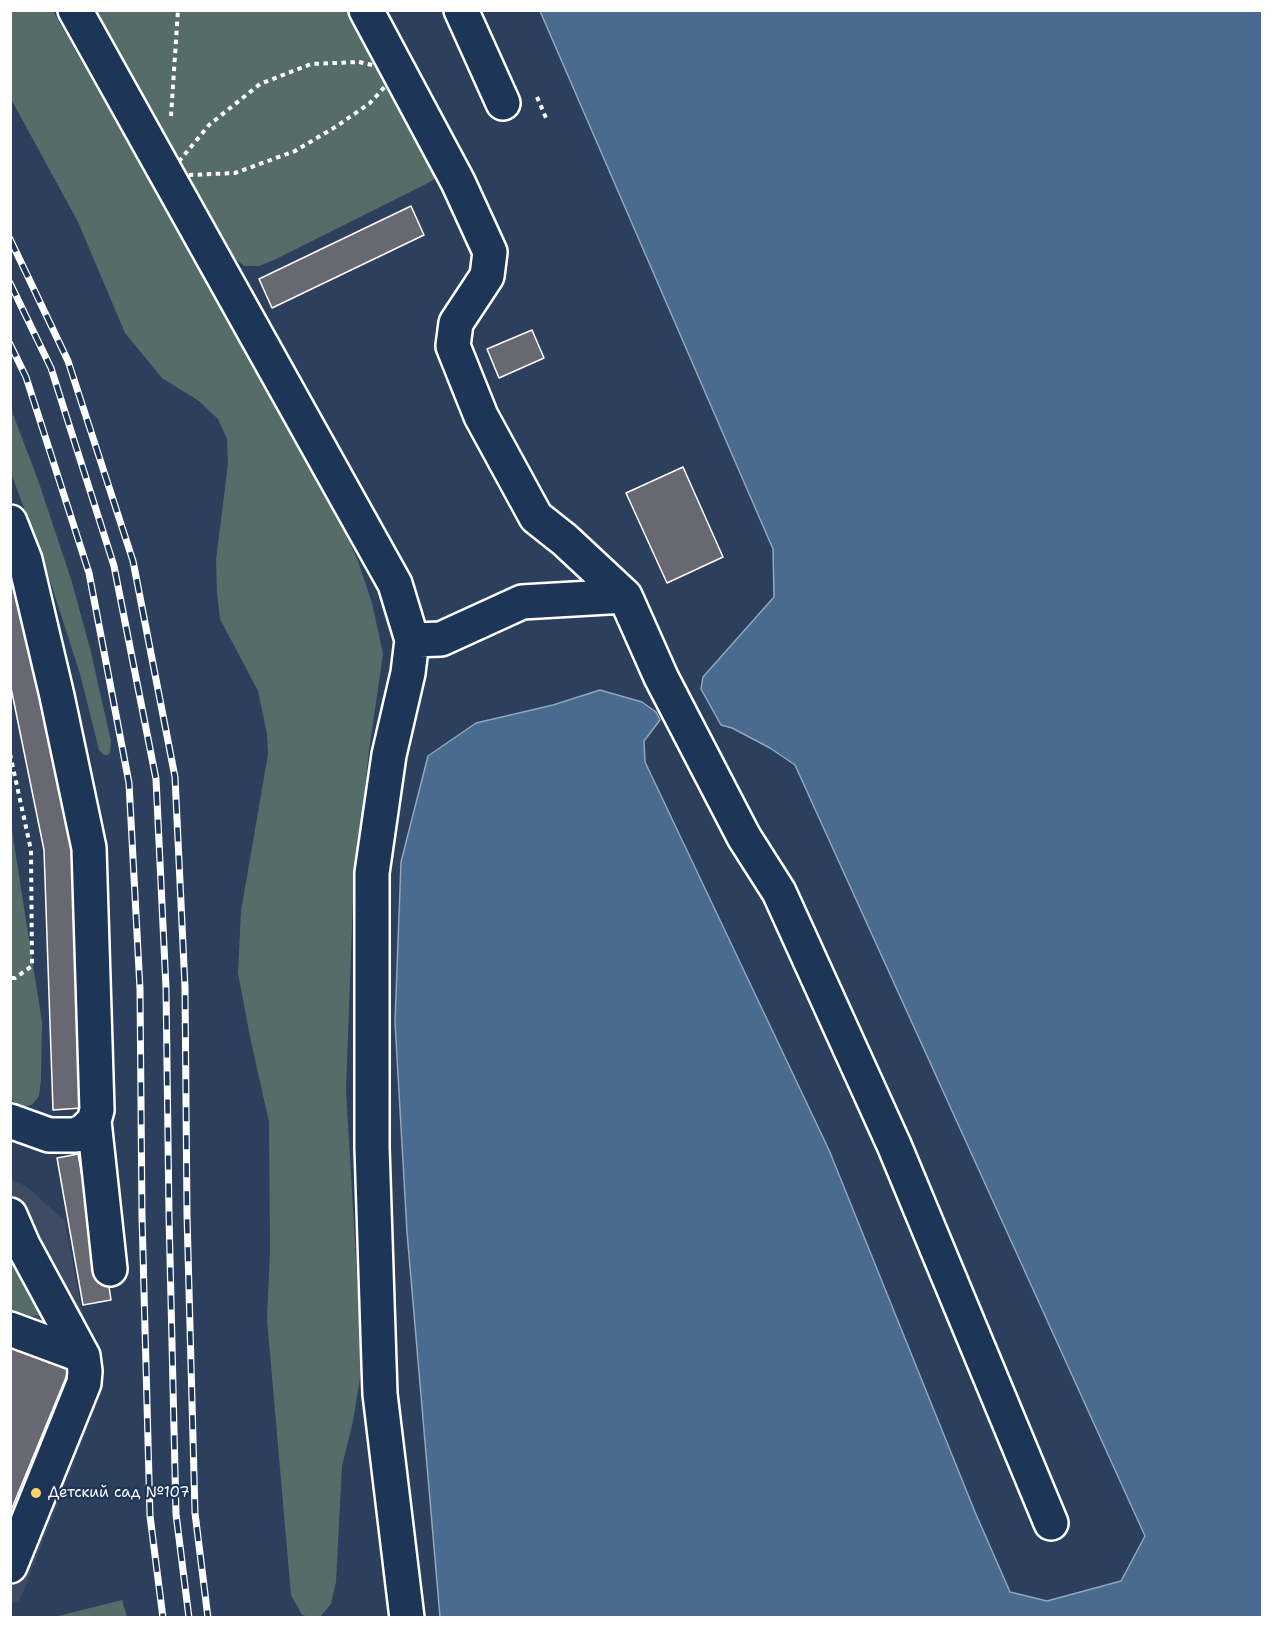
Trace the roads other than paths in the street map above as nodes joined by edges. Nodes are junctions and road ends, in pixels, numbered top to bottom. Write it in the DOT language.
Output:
graph roads {
  1 [pos="75,10"];
  2 [pos="366,10"];
  3 [pos="461,10"];
  4 [pos="503,103"];
  5 [pos="10,522"];
  6 [pos="625,596"];
  7 [pos="412,640"];
  8 [pos="10,1121"];
  9 [pos="93,1121"];
  10 [pos="10,1215"];
  11 [pos="110,1269"];
  12 [pos="10,1329"];
  13 [pos="83,1356"];
  14 [pos="1051,1523"];
  15 [pos="10,1566"];
  16 [pos="406,1617"];
  1 -- 7 [label="lane"];
  2 -- 6 [label="lane"];
  3 -- 4 [label="lane"];
  5 -- 9 [label="lane"];
  6 -- 7 [label="lane"];
  6 -- 14 [label="lane"];
  7 -- 16 [label="lane"];
  8 -- 9 [label="lane"];
  9 -- 11 [label="lane"];
  10 -- 13 [label="lane"];
  12 -- 13 [label="lane"];
  13 -- 15 [label="lane"];
}
